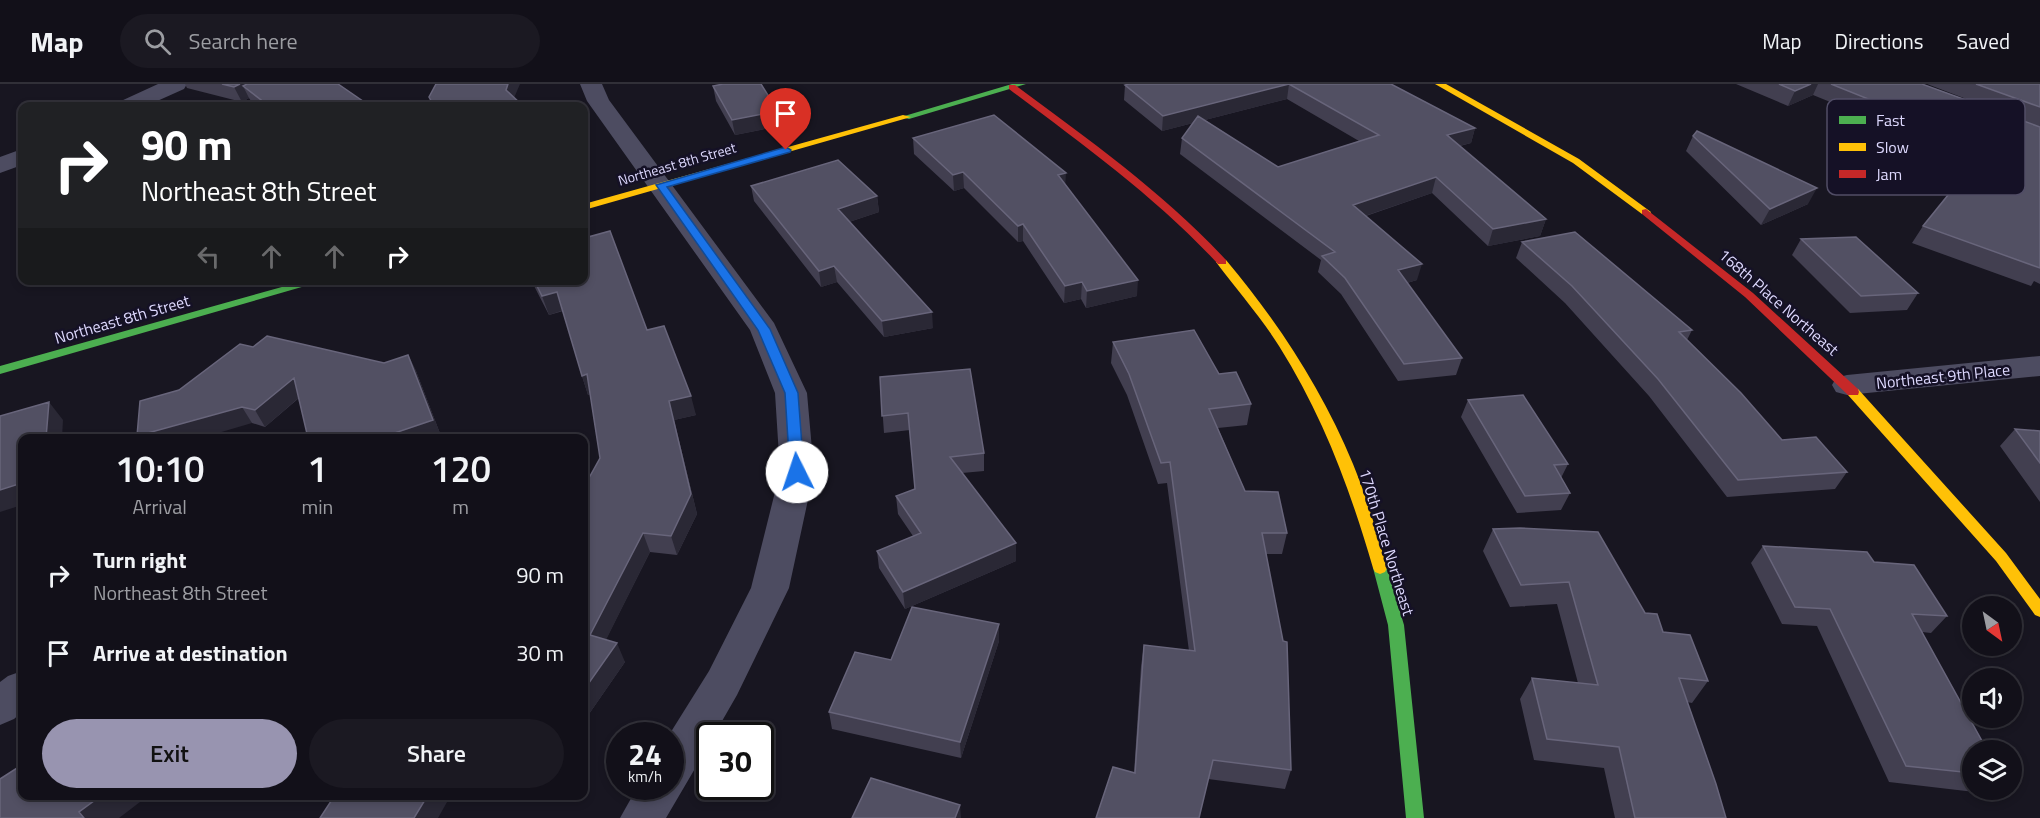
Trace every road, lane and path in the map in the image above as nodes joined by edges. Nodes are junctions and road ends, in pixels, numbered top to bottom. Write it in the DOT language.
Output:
graph roads {
  1 [pos="176,84"];
  2 [pos="591,84"];
  3 [pos="1439,84"];
  4 [pos="1017,85"];
  5 [pos="138,102"];
  6 [pos="18,158"];
  7 [pos="0,166"];
  8 [pos="661,185"];
  9 [pos="588,206"];
  10 [pos="303,285"];
  11 [pos="2040,366"];
  12 [pos="0,370"];
  13 [pos="1847,385"];
  14 [pos="2040,611"];
  15 [pos="18,691"];
  16 [pos="0,707"];
  17 [pos="684,748"];
  18 [pos="653,800"];
  19 [pos="642,818"];
  20 [pos="1415,818"];
  1 -- 5 [label="street"];
  2 -- 8 [label="street"];
  3 -- 13 [label="street, 168th Place Northeast"];
  4 -- 8 [label="street, Northeast 8th Street"];
  4 -- 20 [label="street, 170th Place Northeast"];
  6 -- 7 [label="street"];
  8 -- 9 [label="street, Northeast 8th Street"];
  8 -- 17 [label="street"];
  10 -- 12 [label="street, Northeast 8th Street"];
  11 -- 13 [label="street, Northeast 9th Place"];
  13 -- 14 [label="street, 168th Place Northeast"];
  15 -- 16 [label="street"];
  18 -- 19 [label="street"];
}
